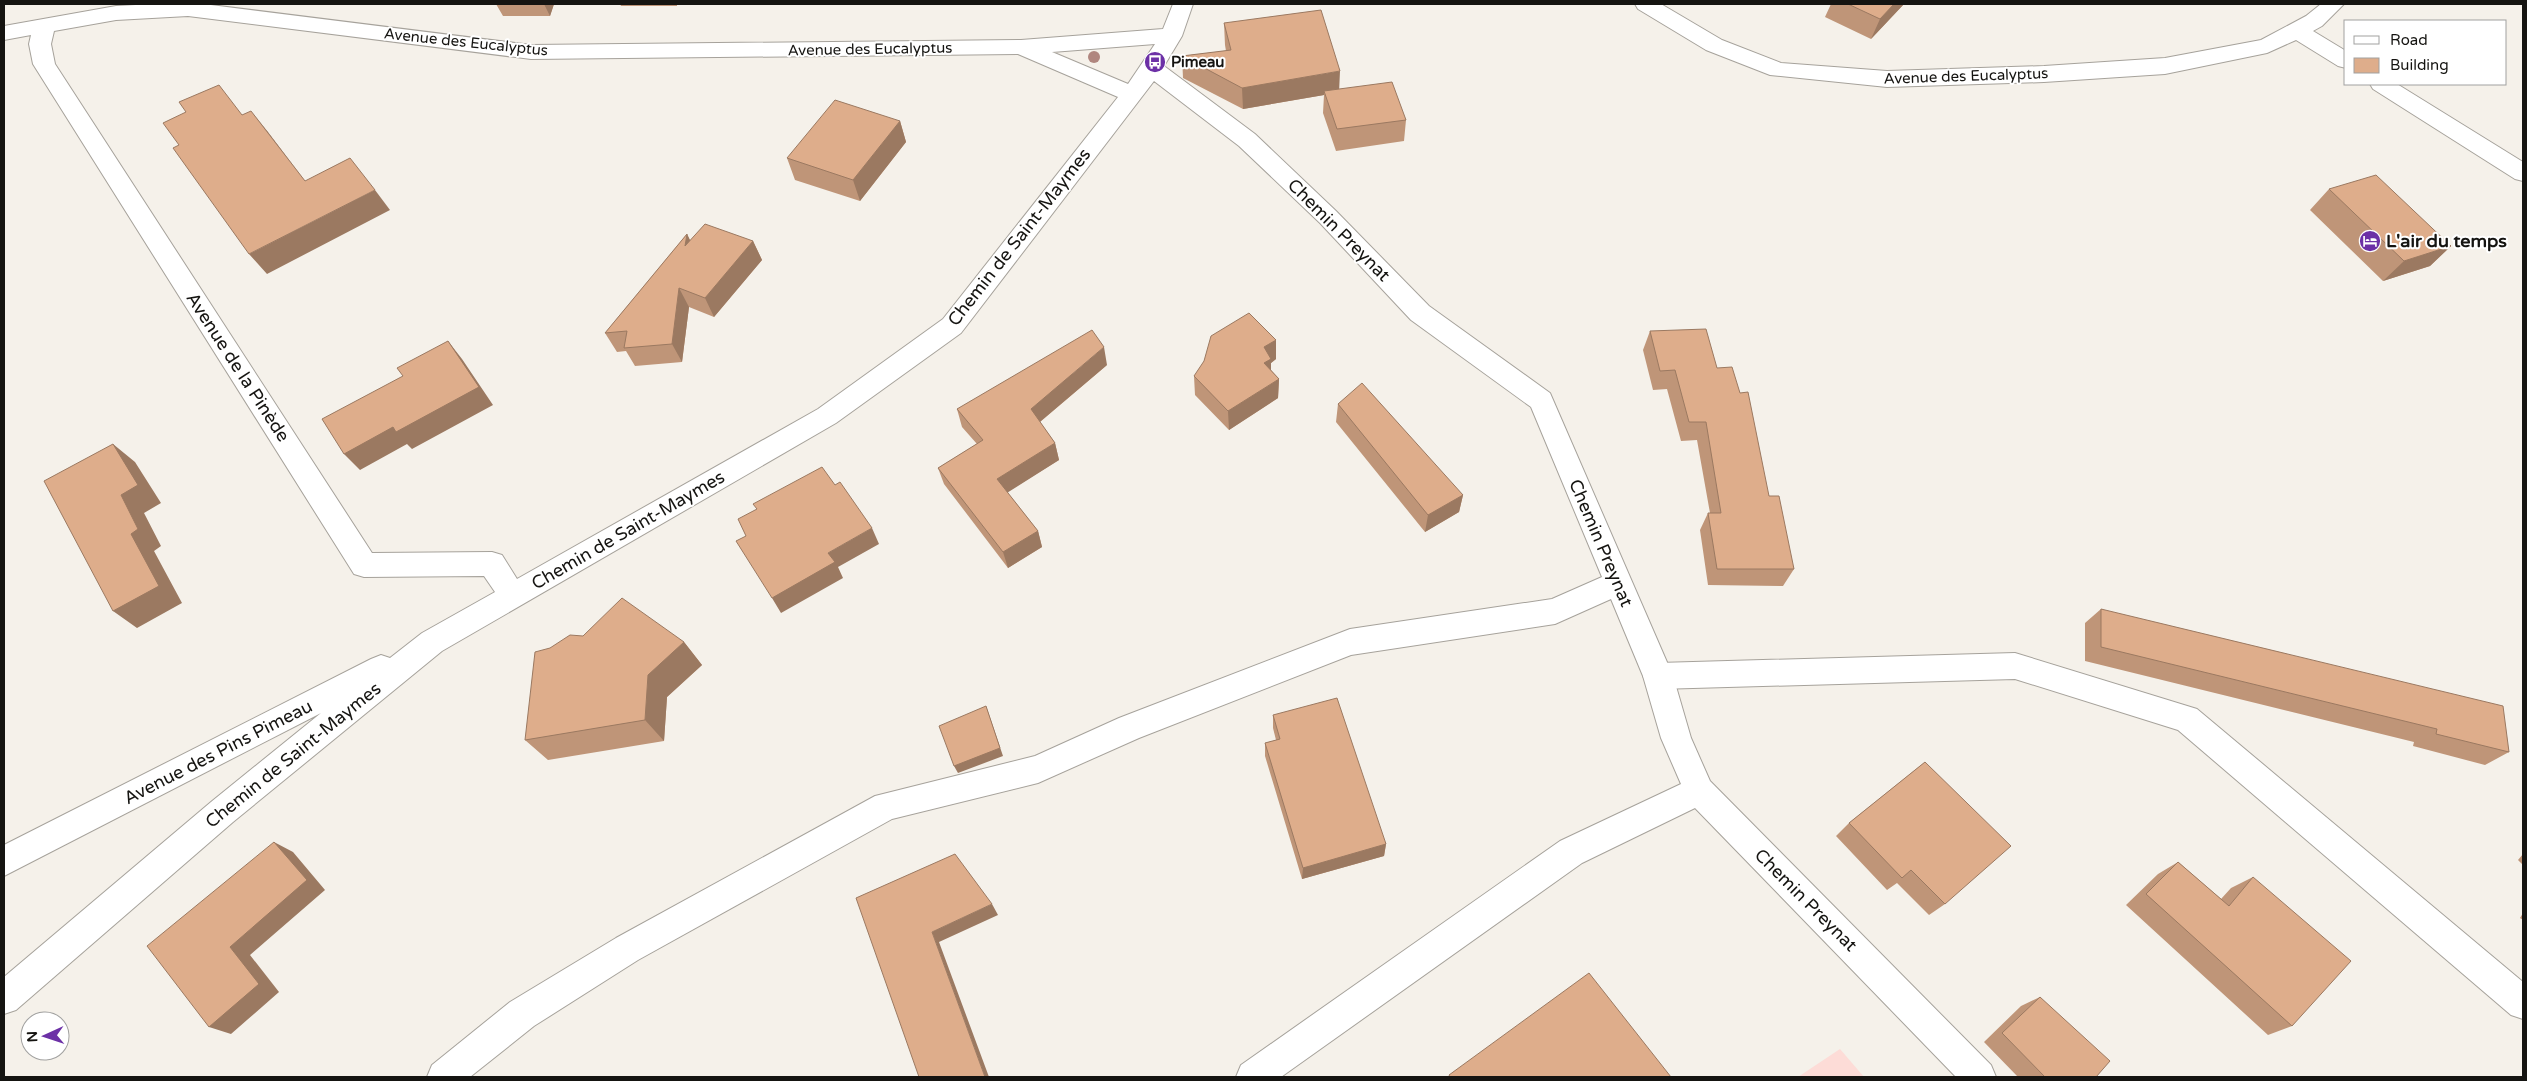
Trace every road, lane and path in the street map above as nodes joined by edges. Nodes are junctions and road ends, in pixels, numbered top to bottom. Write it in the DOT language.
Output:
graph roads {
  1 [pos="1184,4"];
  2 [pos="1646,4"];
  3 [pos="2334,4"];
  4 [pos="45,24"];
  5 [pos="2296,30"];
  6 [pos="4,33"];
  7 [pos="1171,36"];
  8 [pos="1021,47"];
  9 [pos="2344,61"];
  10 [pos="1152,68"];
  11 [pos="2383,85"];
  12 [pos="1132,94"];
  13 [pos="2523,173"];
  14 [pos="1618,584"];
  15 [pos="513,596"];
  16 [pos="432,642"];
  17 [pos="1658,676"];
  18 [pos="1699,791"];
  19 [pos="4,861"];
  20 [pos="4,998"];
  21 [pos="2523,1003"];
  22 [pos="444,1077"];
  23 [pos="1252,1077"];
  24 [pos="1979,1077"];
  1 -- 7 [label="street, Chemin de Saint-Maymes"];
  2 -- 5 [label="street, Avenue des Eucalyptus"];
  3 -- 5 [label="street, Avenue des Eucalyptus"];
  4 -- 6 [label="street, Avenue des Eucalyptus"];
  4 -- 8 [label="street, Avenue des Eucalyptus"];
  4 -- 15 [label="street, Avenue de la Pinède"];
  5 -- 9 [label="street"];
  7 -- 8 [label="street, Avenue des Eucalyptus"];
  7 -- 10 [label="street, Chemin de Saint-Maymes"];
  8 -- 12 [label="street, Avenue des Eucalyptus"];
  10 -- 12 [label="street, Chemin de Saint-Maymes"];
  10 -- 14 [label="street, Chemin Preynat"];
  11 -- 13 [label="street"];
  12 -- 15 [label="street, Chemin de Saint-Maymes"];
  14 -- 17 [label="street, Chemin Preynat"];
  14 -- 22 [label="street"];
  15 -- 16 [label="street, Chemin de Saint-Maymes"];
  16 -- 19 [label="street, Avenue des Pins Pimeau"];
  16 -- 20 [label="street, Chemin de Saint-Maymes"];
  17 -- 18 [label="street, Chemin Preynat"];
  17 -- 21 [label="street"];
  18 -- 23 [label="street"];
  18 -- 24 [label="street, Chemin Preynat"];
}
